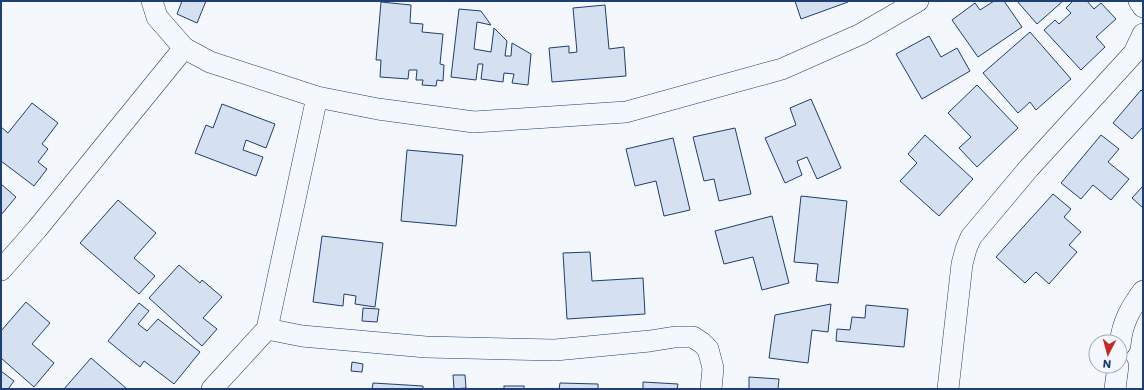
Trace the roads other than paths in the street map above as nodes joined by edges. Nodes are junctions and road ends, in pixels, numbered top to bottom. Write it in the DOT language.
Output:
graph roads {
  1 [pos="152,1"];
  2 [pos="918,1"];
  3 [pos="1139,1"];
  4 [pos="1143,7"];
  5 [pos="1143,34"];
  6 [pos="184,48"];
  7 [pos="317,97"];
  8 [pos="1,270"];
  9 [pos="1143,292"];
  10 [pos="267,329"];
  11 [pos="1122,334"];
  12 [pos="1117,374"];
  13 [pos="221,386"];
  14 [pos="711,389"];
  15 [pos="948,389"];
  16 [pos="1115,389"];
  1 -- 6 [label="street"];
  2 -- 7 [label="street"];
  3 -- 4 [label="street"];
  5 -- 15 [label="street"];
  6 -- 7 [label="street"];
  6 -- 8 [label="street"];
  7 -- 10 [label="street"];
  9 -- 11 [label="street"];
  10 -- 13 [label="street"];
  10 -- 14 [label="street"];
  12 -- 16 [label="street"];
}
